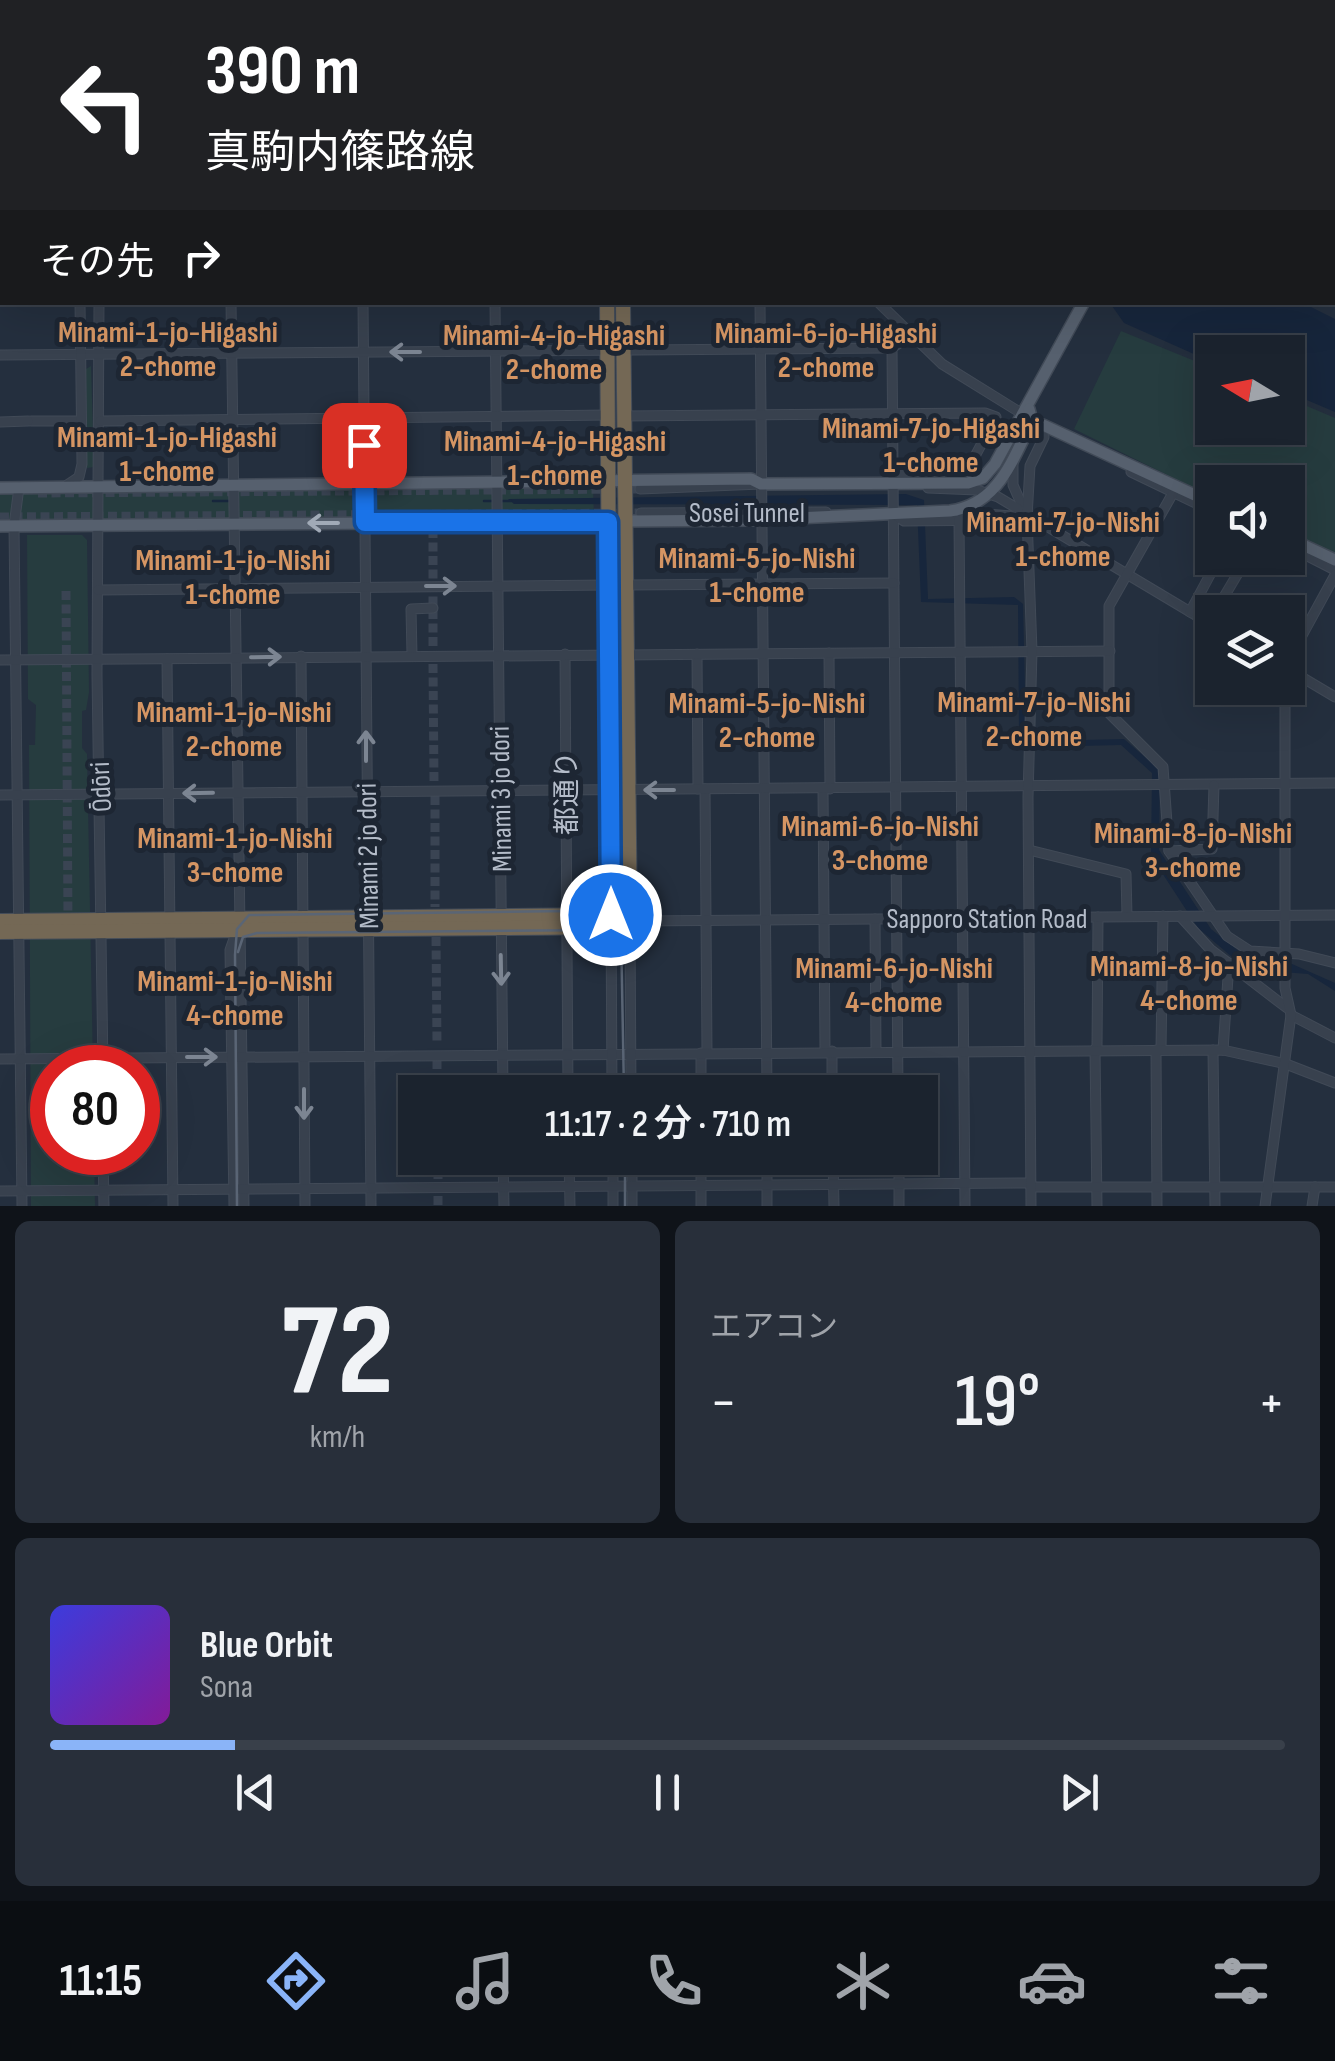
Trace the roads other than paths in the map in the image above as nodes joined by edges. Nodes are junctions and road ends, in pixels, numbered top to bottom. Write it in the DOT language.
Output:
graph roads {
  1 [pos="80,305"];
  2 [pos="99,305"];
  3 [pos="231,305"];
  4 [pos="363,305"];
  5 [pos="495,305"];
  6 [pos="608,305"];
  7 [pos="622,305"];
  8 [pos="760,305"];
  9 [pos="881,305"];
  10 [pos="1082,305"];
  11 [pos="910,336"];
  12 [pos="892,348"];
  13 [pos="760,349"];
  14 [pos="615,350"];
  15 [pos="496,351"];
  16 [pos="364,352"];
  17 [pos="100,354"];
  18 [pos="232,354"];
  19 [pos="0,355"];
  20 [pos="81,355"];
  21 [pos="1025,411"];
  22 [pos="761,414"];
  23 [pos="893,414"];
  24 [pos="616,416"];
  25 [pos="496,417"];
  26 [pos="364,418"];
  27 [pos="232,419"];
  28 [pos="81,421"];
  29 [pos="0,422"];
  30 [pos="100,422"];
  31 [pos="1027,431"];
  32 [pos="1044,437"];
  33 [pos="1013,458"];
  34 [pos="1131,472"];
  35 [pos="64,486"];
  36 [pos="915,486"];
  37 [pos="0,488"];
  38 [pos="640,489"];
  39 [pos="232,490"];
  40 [pos="1173,492"];
  41 [pos="893,494"];
  42 [pos="991,494"];
  43 [pos="1195,494"];
  44 [pos="365,495"];
  45 [pos="497,495"];
  46 [pos="100,497"];
  47 [pos="17,498"];
  48 [pos="608,501"];
  49 [pos="625,501"];
  50 [pos="761,503"];
  51 [pos="1195,503"];
  52 [pos="640,512"];
  53 [pos="954,515"];
  54 [pos="1027,517"];
  55 [pos="365,522"];
  56 [pos="497,522"];
  57 [pos="233,523"];
  58 [pos="99,525"];
  59 [pos="0,526"];
  60 [pos="14,526"];
  61 [pos="1027,531"];
  62 [pos="1305,546"];
  63 [pos="1305,555"];
  64 [pos="1335,560"];
  65 [pos="1335,572"];
  66 [pos="1126,575"];
  67 [pos="1210,575"];
  68 [pos="894,583"];
  69 [pos="762,584"];
  70 [pos="626,585"];
  71 [pos="498,586"];
  72 [pos="609,586"];
  73 [pos="366,587"];
  74 [pos="234,589"];
  75 [pos="98,590"];
  76 [pos="433,608"];
  77 [pos="1190,612"];
  78 [pos="1195,614"];
  79 [pos="1305,629"];
  80 [pos="1026,651"];
  81 [pos="1110,651"];
  82 [pos="895,652"];
  83 [pos="961,652"];
  84 [pos="829,653"];
  85 [pos="498,654"];
  86 [pos="564,654"];
  87 [pos="609,654"];
  88 [pos="626,654"];
  89 [pos="697,654"];
  90 [pos="762,654"];
  91 [pos="412,655"];
  92 [pos="300,656"];
  93 [pos="366,656"];
  94 [pos="234,658"];
  95 [pos="98,659"];
  96 [pos="167,659"];
  97 [pos="0,660"];
  98 [pos="17,660"];
  99 [pos="1305,679"];
  100 [pos="1335,698"];
  101 [pos="1284,705"];
  102 [pos="1214,784"];
  103 [pos="1285,784"];
  104 [pos="1335,784"];
  105 [pos="1160,785"];
  106 [pos="1028,786"];
  107 [pos="963,787"];
  108 [pos="500,788"];
  109 [pos="566,788"];
  110 [pos="827,788"];
  111 [pos="896,788"];
  112 [pos="610,789"];
  113 [pos="763,789"];
  114 [pos="301,790"];
  115 [pos="366,790"];
  116 [pos="628,790"];
  117 [pos="701,790"];
  118 [pos="235,792"];
  119 [pos="18,794"];
  120 [pos="100,794"];
  121 [pos="168,794"];
  122 [pos="0,795"];
  123 [pos="1028,850"];
  124 [pos="1168,851"];
  125 [pos="1285,915"];
  126 [pos="1335,915"];
  127 [pos="1127,916"];
  128 [pos="1164,916"];
  129 [pos="1180,916"];
  130 [pos="1214,916"];
  131 [pos="1029,917"];
  132 [pos="1098,917"];
  133 [pos="897,918"];
  134 [pos="963,918"];
  135 [pos="826,919"];
  136 [pos="875,919"];
  137 [pos="706,920"];
  138 [pos="764,920"];
  139 [pos="0,921"];
  140 [pos="567,921"];
  141 [pos="611,921"];
  142 [pos="632,921"];
  143 [pos="303,922"];
  144 [pos="368,922"];
  145 [pos="500,922"];
  146 [pos="237,923"];
  147 [pos="170,924"];
  148 [pos="103,925"];
  149 [pos="20,926"];
  150 [pos="0,932"];
  151 [pos="1229,963"];
  152 [pos="1335,963"];
  153 [pos="1285,964"];
  154 [pos="1290,1012"];
  155 [pos="1335,1038"];
  156 [pos="103,1045"];
  157 [pos="1030,1049"];
  158 [pos="1096,1049"];
  159 [pos="876,1050"];
  160 [pos="898,1050"];
  161 [pos="964,1050"];
  162 [pos="1158,1050"];
  163 [pos="1218,1050"];
  164 [pos="829,1051"];
  165 [pos="502,1052"];
  166 [pos="568,1052"];
  167 [pos="612,1052"];
  168 [pos="766,1052"];
  169 [pos="370,1053"];
  170 [pos="631,1053"];
  171 [pos="704,1053"];
  172 [pos="304,1054"];
  173 [pos="238,1056"];
  174 [pos="172,1057"];
  175 [pos="21,1058"];
  176 [pos="160,1058"];
  177 [pos="0,1059"];
  178 [pos="30,1059"];
  179 [pos="1286,1064"];
  180 [pos="502,1075"];
  181 [pos="568,1075"];
  182 [pos="612,1075"];
  183 [pos="631,1075"];
  184 [pos="702,1075"];
  185 [pos="767,1075"];
  186 [pos="831,1075"];
  187 [pos="898,1075"];
  188 [pos="1335,1083"];
  189 [pos="104,1175"];
  190 [pos="504,1175"];
  191 [pos="570,1175"];
  192 [pos="613,1175"];
  193 [pos="632,1175"];
  194 [pos="700,1175"];
  195 [pos="768,1175"];
  196 [pos="833,1175"];
  197 [pos="899,1175"];
  198 [pos="965,1183"];
  199 [pos="833,1184"];
  200 [pos="899,1184"];
  201 [pos="700,1185"];
  202 [pos="768,1185"];
  203 [pos="1031,1185"];
  204 [pos="570,1186"];
  205 [pos="613,1186"];
  206 [pos="632,1186"];
  207 [pos="504,1187"];
  208 [pos="1097,1187"];
  209 [pos="1157,1187"];
  210 [pos="1215,1187"];
  211 [pos="1268,1187"];
  212 [pos="1315,1187"];
  213 [pos="1335,1187"];
  214 [pos="305,1188"];
  215 [pos="371,1188"];
  216 [pos="238,1189"];
  217 [pos="104,1190"];
  218 [pos="172,1190"];
  219 [pos="0,1191"];
  220 [pos="22,1191"];
  221 [pos="22,1206"];
  222 [pos="104,1206"];
  223 [pos="173,1206"];
  224 [pos="234,1206"];
  225 [pos="244,1206"];
  226 [pos="305,1206"];
  227 [pos="371,1206"];
  228 [pos="504,1206"];
  229 [pos="570,1206"];
  230 [pos="613,1206"];
  231 [pos="632,1206"];
  232 [pos="701,1206"];
  233 [pos="768,1206"];
  234 [pos="834,1206"];
  235 [pos="899,1206"];
  236 [pos="965,1206"];
  237 [pos="1032,1206"];
  238 [pos="1097,1206"];
  239 [pos="1157,1206"];
  240 [pos="1215,1206"];
  241 [pos="1265,1206"];
  242 [pos="1312,1206"];
  1 -- 20 [label="street"];
  2 -- 17 [label="street, Ōdōri"];
  3 -- 18 [label="street"];
  4 -- 16 [label="street, Minami 2 jo dori"];
  5 -- 15 [label="street, Minami 3 jo dori"];
  6 -- 14 [label="highway"];
  7 -- 14 [label="highway"];
  8 -- 13 [label="street"];
  9 -- 11 [label="street"];
  10 -- 21 [label="main road"];
  11 -- 12 [label="street"];
  11 -- 21 [label="street"];
  12 -- 13 [label="street"];
  12 -- 23 [label="street"];
  13 -- 14 [label="street"];
  13 -- 22 [label="street"];
  14 -- 15 [label="street"];
  14 -- 24 [label="highway"];
  15 -- 16 [label="street, one-way"];
  15 -- 25 [label="street, Minami 3 jo dori"];
  16 -- 18 [label="street"];
  16 -- 26 [label="street, Minami 2 jo dori"];
  17 -- 18 [label="street"];
  17 -- 20 [label="street"];
  17 -- 30 [label="street, Ōdōri"];
  18 -- 27 [label="street"];
  19 -- 20 [label="street"];
  20 -- 28 [label="street"];
  21 -- 31 [label="main road"];
  21 -- 36 [label="main road"];
  22 -- 23 [label="street"];
  22 -- 24 [label="street"];
  22 -- 50 [label="street"];
  23 -- 41 [label="street"];
  23 -- 41 [label="street"];
  24 -- 25 [label="street"];
  24 -- 48 [label="highway"];
  24 -- 49 [label="highway"];
  25 -- 26 [label="street"];
  25 -- 45 [label="street, Minami 3 jo dori"];
  26 -- 27 [label="street"];
  26 -- 44 [label="street, Minami 2 jo dori"];
  27 -- 30 [label="street"];
  27 -- 39 [label="street"];
  28 -- 29 [label="street"];
  28 -- 35 [label="street"];
  30 -- 46 [label="street, Ōdōri"];
  31 -- 33 [label="main road"];
  31 -- 43 [label="main road"];
  32 -- 54 [label="street"];
  33 -- 42 [label="main road"];
  33 -- 54 [label="street"];
  34 -- 40 [label="street"];
  35 -- 46 [label="main road"];
  35 -- 47 [label="main road"];
  36 -- 41 [label="main road"];
  36 -- 42 [label="street"];
  37 -- 47 [label="main road"];
  38 -- 50 [label="street, Sosei Tunnel"];
  39 -- 44 [label="main road"];
  39 -- 46 [label="main road"];
  39 -- 57 [label="street"];
  40 -- 51 [label="street"];
  40 -- 66 [label="street"];
  41 -- 50 [label="main road"];
  41 -- 50 [label="main road"];
  41 -- 53 [label="main road"];
  41 -- 68 [label="street"];
  42 -- 53 [label="main road"];
  42 -- 54 [label="street"];
  44 -- 45 [label="main road"];
  44 -- 55 [label="street, Minami 2 jo dori"];
  45 -- 48 [label="main road"];
  45 -- 56 [label="street, Minami 3 jo dori"];
  46 -- 58 [label="street, Ōdōri"];
  47 -- 60 [label="street"];
  48 -- 49 [label="main road"];
  48 -- 49 [label="main road"];
  48 -- 56 [label="main road"];
  48 -- 72 [label="highway"];
  49 -- 50 [label="main road"];
  49 -- 50 [label="main road"];
  49 -- 70 [label="highway"];
  50 -- 52 [label="street, Sosei Tunnel"];
  50 -- 69 [label="street"];
  53 -- 54 [label="street"];
  53 -- 61 [label="street"];
  53 -- 83 [label="street"];
  54 -- 61 [label="street"];
  54 -- 66 [label="street"];
  55 -- 56 [label="main road"];
  55 -- 57 [label="main road, one-way"];
  55 -- 73 [label="street, Minami 2 jo dori"];
  56 -- 71 [label="street, Minami 3 jo dori"];
  57 -- 58 [label="main road"];
  57 -- 74 [label="street"];
  58 -- 60 [label="main road"];
  58 -- 75 [label="street, Ōdōri"];
  59 -- 60 [label="main road"];
  60 -- 98 [label="street"];
  61 -- 80 [label="street"];
  62 -- 64 [label="main road"];
  63 -- 65 [label="street"];
  65 -- 79 [label="street"];
  66 -- 77 [label="street"];
  66 -- 81 [label="street"];
  67 -- 77 [label="street"];
  68 -- 69 [label="street"];
  68 -- 82 [label="street"];
  69 -- 70 [label="street"];
  69 -- 90 [label="street"];
  70 -- 88 [label="highway"];
  71 -- 72 [label="street"];
  73 -- 71 [label="street, one-way"];
  71 -- 85 [label="street, Minami 3 jo dori"];
  72 -- 87 [label="highway"];
  73 -- 74 [label="street"];
  73 -- 93 [label="street, Minami 2 jo dori"];
  74 -- 75 [label="street"];
  74 -- 94 [label="street"];
  75 -- 95 [label="street, Ōdōri"];
  76 -- 91 [label="street"];
  77 -- 78 [label="street"];
  80 -- 81 [label="street"];
  80 -- 83 [label="street"];
  80 -- 106 [label="street"];
  81 -- 105 [label="street"];
  82 -- 83 [label="street"];
  82 -- 84 [label="street"];
  82 -- 111 [label="street"];
  83 -- 107 [label="street"];
  84 -- 90 [label="street"];
  84 -- 110 [label="street"];
  85 -- 86 [label="street"];
  85 -- 91 [label="street"];
  85 -- 108 [label="street, Minami 3 jo dori"];
  86 -- 87 [label="street"];
  86 -- 109 [label="street, 都通り"];
  87 -- 88 [label="street"];
  87 -- 112 [label="highway"];
  88 -- 89 [label="street"];
  88 -- 116 [label="highway"];
  89 -- 90 [label="street"];
  89 -- 117 [label="street"];
  90 -- 113 [label="street"];
  91 -- 93 [label="street"];
  92 -- 93 [label="street"];
  94 -- 92 [label="street, one-way"];
  92 -- 114 [label="street"];
  115 -- 93 [label="street, Minami 2 jo dori, one-way"];
  94 -- 96 [label="street"];
  94 -- 118 [label="street"];
  95 -- 96 [label="street"];
  95 -- 98 [label="street"];
  95 -- 120 [label="street, Ōdōri"];
  96 -- 121 [label="street"];
  97 -- 98 [label="street"];
  98 -- 119 [label="street"];
  99 -- 100 [label="street"];
  101 -- 103 [label="street"];
  102 -- 103 [label="street"];
  102 -- 105 [label="street"];
  102 -- 124 [label="street"];
  103 -- 104 [label="street"];
  103 -- 125 [label="street"];
  105 -- 106 [label="street"];
  105 -- 124 [label="street"];
  106 -- 107 [label="street"];
  106 -- 123 [label="street"];
  107 -- 111 [label="street"];
  107 -- 134 [label="street"];
  108 -- 109 [label="street"];
  108 -- 115 [label="street"];
  108 -- 145 [label="street, Minami 3 jo dori"];
  109 -- 112 [label="street"];
  109 -- 140 [label="street, 都通り"];
  110 -- 111 [label="street"];
  110 -- 113 [label="street"];
  110 -- 135 [label="street"];
  111 -- 133 [label="street"];
  112 -- 116 [label="street"];
  112 -- 141 [label="highway"];
  113 -- 117 [label="street"];
  113 -- 138 [label="street"];
  114 -- 115 [label="street"];
  114 -- 118 [label="street"];
  114 -- 143 [label="street"];
  115 -- 144 [label="street, Minami 2 jo dori"];
  117 -- 116 [label="street, one-way"];
  116 -- 142 [label="highway"];
  117 -- 137 [label="street"];
  118 -- 121 [label="street, one-way"];
  118 -- 146 [label="street"];
  119 -- 120 [label="street"];
  119 -- 122 [label="street"];
  119 -- 149 [label="street"];
  120 -- 121 [label="street"];
  120 -- 148 [label="street, Ōdōri"];
  121 -- 147 [label="street"];
  123 -- 127 [label="street"];
  123 -- 131 [label="street"];
  124 -- 130 [label="street"];
  125 -- 126 [label="street, Sapporo Station Road"];
  125 -- 130 [label="street, Sapporo Station Road"];
  125 -- 153 [label="street"];
  127 -- 128 [label="street, Sapporo Station Road"];
  127 -- 132 [label="street, Sapporo Station Road"];
  128 -- 129 [label="street, Sapporo Station Road"];
  128 -- 162 [label="street"];
  129 -- 130 [label="street, Sapporo Station Road"];
  129 -- 151 [label="street"];
  130 -- 153 [label="street"];
  131 -- 132 [label="street, Sapporo Station Road"];
  131 -- 134 [label="street, Sapporo Station Road"];
  131 -- 157 [label="street"];
  132 -- 158 [label="street"];
  133 -- 134 [label="street, Sapporo Station Road"];
  133 -- 136 [label="street, Sapporo Station Road"];
  133 -- 160 [label="street"];
  134 -- 161 [label="street"];
  135 -- 136 [label="street, Sapporo Station Road"];
  135 -- 138 [label="street, Sapporo Station Road"];
  135 -- 164 [label="street"];
  136 -- 159 [label="street"];
  137 -- 138 [label="street, Sapporo Station Road"];
  137 -- 142 [label="street, Sapporo Station Road"];
  137 -- 171 [label="street"];
  138 -- 168 [label="street"];
  139 -- 149 [label="highway"];
  140 -- 141 [label="highway"];
  140 -- 145 [label="highway"];
  140 -- 166 [label="street, 都通り"];
  141 -- 142 [label="highway"];
  141 -- 167 [label="street"];
  142 -- 170 [label="street"];
  143 -- 144 [label="highway"];
  143 -- 146 [label="highway"];
  143 -- 172 [label="street"];
  144 -- 145 [label="highway"];
  144 -- 169 [label="street, Minami 2 jo dori"];
  145 -- 165 [label="street, Minami 3 jo dori, one-way"];
  146 -- 147 [label="highway"];
  146 -- 173 [label="street"];
  147 -- 148 [label="highway"];
  147 -- 174 [label="street"];
  148 -- 149 [label="highway"];
  148 -- 156 [label="street, Ōdōri"];
  149 -- 150 [label="highway"];
  149 -- 175 [label="street"];
  151 -- 154 [label="street"];
  151 -- 163 [label="street"];
  152 -- 153 [label="street"];
  153 -- 154 [label="street"];
  154 -- 155 [label="street"];
  154 -- 179 [label="street"];
  157 -- 158 [label="street"];
  157 -- 161 [label="street"];
  157 -- 203 [label="street"];
  158 -- 162 [label="street"];
  158 -- 208 [label="street"];
  159 -- 160 [label="street"];
  159 -- 164 [label="street"];
  160 -- 161 [label="street"];
  160 -- 187 [label="street"];
  161 -- 198 [label="street"];
  162 -- 163 [label="street"];
  162 -- 209 [label="street"];
  163 -- 179 [label="street"];
  163 -- 210 [label="street"];
  164 -- 168 [label="street"];
  164 -- 186 [label="street"];
  165 -- 166 [label="street"];
  165 -- 169 [label="street"];
  165 -- 180 [label="street, Minami 3 jo dori"];
  166 -- 167 [label="street"];
  166 -- 181 [label="street, 都通り"];
  167 -- 170 [label="street"];
  167 -- 182 [label="street"];
  168 -- 171 [label="street"];
  168 -- 185 [label="street"];
  169 -- 172 [label="street"];
  169 -- 215 [label="street, Minami 2 jo dori"];
  170 -- 171 [label="street"];
  170 -- 183 [label="street"];
  171 -- 184 [label="street"];
  172 -- 173 [label="street"];
  172 -- 214 [label="street, one-way"];
  174 -- 173 [label="street, one-way"];
  173 -- 216 [label="street"];
  174 -- 176 [label="street"];
  174 -- 218 [label="street"];
  175 -- 177 [label="street"];
  175 -- 178 [label="street"];
  175 -- 220 [label="street"];
  179 -- 188 [label="street"];
  179 -- 211 [label="street"];
  189 -- 217 [label="street"];
  190 -- 207 [label="street"];
  191 -- 204 [label="street"];
  192 -- 205 [label="street"];
  193 -- 206 [label="street"];
  194 -- 201 [label="street"];
  195 -- 202 [label="street"];
  196 -- 199 [label="street"];
  197 -- 200 [label="street"];
  198 -- 200 [label="street"];
  198 -- 203 [label="street"];
  198 -- 236 [label="street"];
  199 -- 200 [label="street"];
  199 -- 202 [label="street"];
  199 -- 234 [label="street"];
  200 -- 235 [label="street"];
  201 -- 202 [label="street"];
  201 -- 206 [label="street"];
  201 -- 232 [label="street"];
  202 -- 233 [label="street"];
  203 -- 208 [label="street"];
  203 -- 237 [label="street"];
  204 -- 205 [label="street"];
  204 -- 207 [label="street"];
  204 -- 229 [label="street"];
  205 -- 206 [label="street"];
  205 -- 230 [label="street"];
  206 -- 231 [label="street"];
  207 -- 215 [label="street"];
  207 -- 228 [label="street"];
  208 -- 209 [label="street"];
  208 -- 238 [label="street"];
  209 -- 210 [label="street"];
  209 -- 239 [label="street"];
  210 -- 211 [label="street"];
  210 -- 240 [label="street"];
  211 -- 212 [label="street"];
  211 -- 241 [label="street"];
  212 -- 213 [label="street"];
  212 -- 242 [label="street"];
  214 -- 215 [label="street"];
  214 -- 216 [label="street"];
  214 -- 226 [label="street"];
  215 -- 227 [label="street, Minami 2 jo dori"];
  216 -- 218 [label="street"];
  216 -- 224 [label="street"];
  216 -- 225 [label="street"];
  217 -- 218 [label="street"];
  217 -- 220 [label="street"];
  217 -- 222 [label="street"];
  218 -- 223 [label="street"];
  219 -- 220 [label="street"];
  220 -- 221 [label="street"];
}
